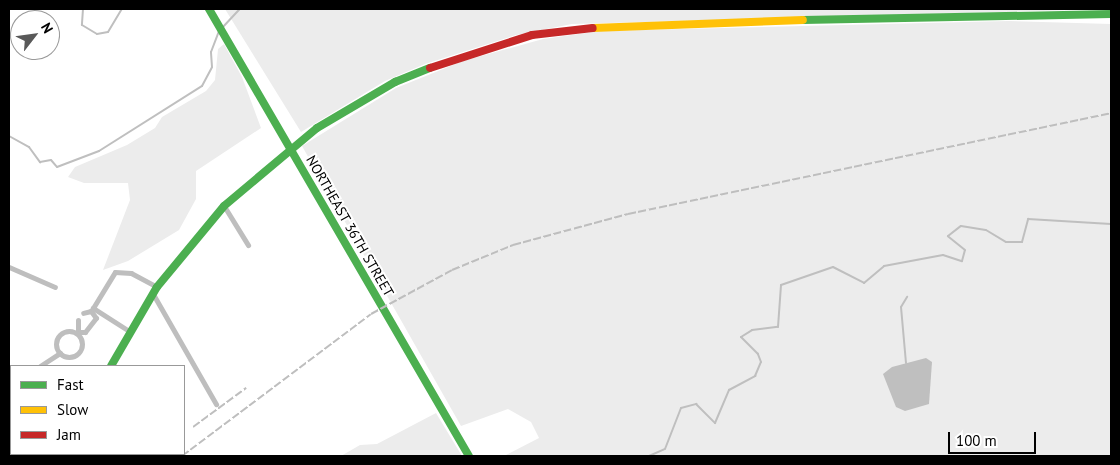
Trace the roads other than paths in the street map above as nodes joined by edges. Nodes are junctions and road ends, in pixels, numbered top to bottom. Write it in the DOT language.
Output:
graph roads {
  1 [pos="209,9"];
  2 [pos="1111,14"];
  3 [pos="291,148"];
  4 [pos="224,206"];
  5 [pos="248,245"];
  6 [pos="9,267"];
  7 [pos="55,287"];
  8 [pos="155,290"];
  9 [pos="92,309"];
  10 [pos="83,313"];
  11 [pos="78,320"];
  12 [pos="129,331"];
  13 [pos="78,332"];
  14 [pos="60,353"];
  15 [pos="42,365"];
  16 [pos="112,365"];
  17 [pos="216,404"];
  18 [pos="469,456"];
  1 -- 3 [label="street, NORTHEAST 36TH STREET"];
  2 -- 3 [label="street"];
  3 -- 4 [label="street"];
  3 -- 18 [label="street, NORTHEAST 36TH STREET"];
  4 -- 5 [label="street"];
  4 -- 8 [label="street"];
  6 -- 7 [label="street"];
  8 -- 9 [label="street"];
  8 -- 12 [label="street"];
  8 -- 17 [label="street"];
  9 -- 10 [label="street"];
  9 -- 12 [label="street"];
  9 -- 13 [label="street"];
  11 -- 13 [label="street"];
  12 -- 16 [label="street"];
  13 -- 14 [label="street"];
  13 -- 14 [label="street"];
  14 -- 15 [label="street"];
}
